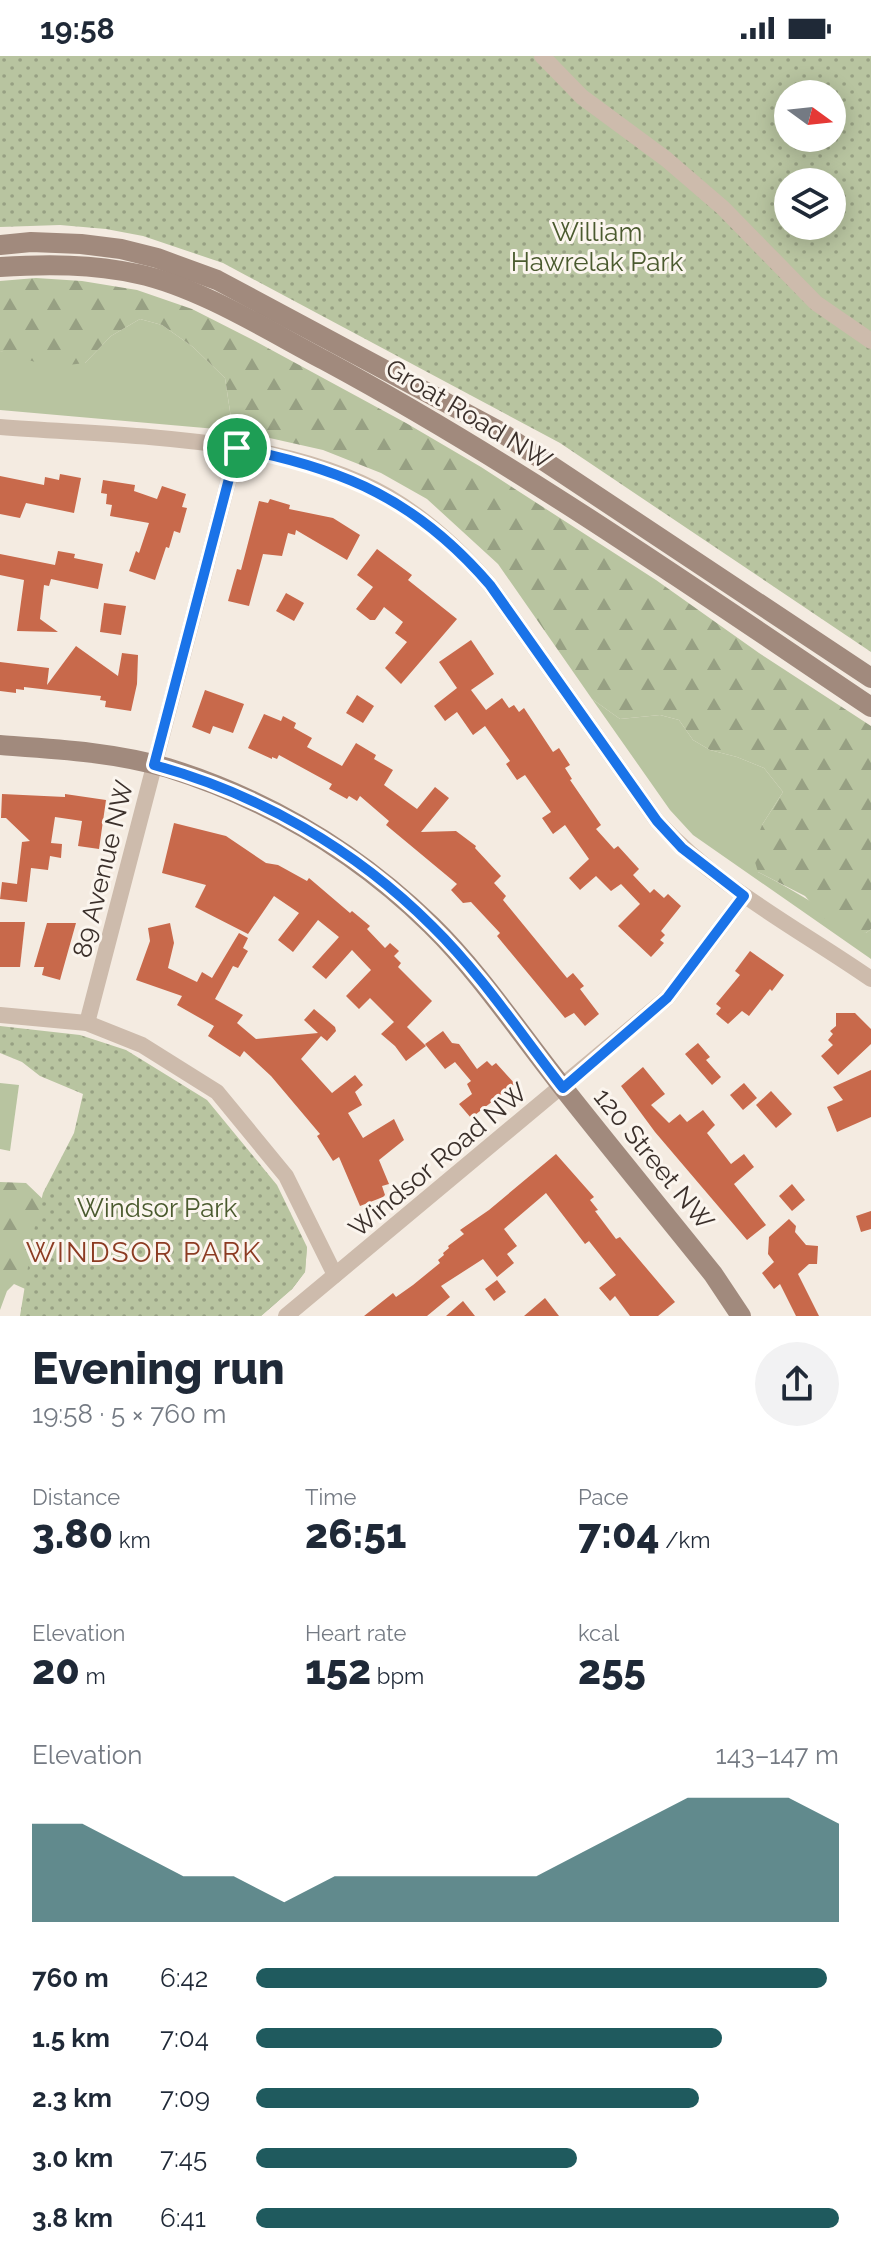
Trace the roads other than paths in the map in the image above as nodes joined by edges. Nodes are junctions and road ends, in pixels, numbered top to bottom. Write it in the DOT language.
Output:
graph roads {
  1 [pos="542,56"];
  2 [pos="0,245"];
  3 [pos="0,267"];
  4 [pos="871,341"];
  5 [pos="0,427"];
  6 [pos="237,448"];
  7 [pos="871,678"];
  8 [pos="871,707"];
  9 [pos="0,745"];
  10 [pos="154,765"];
  11 [pos="744,896"];
  12 [pos="871,979"];
  13 [pos="0,1015"];
  14 [pos="87,1023"];
  15 [pos="563,1088"];
  16 [pos="335,1275"];
  17 [pos="737,1314"];
  18 [pos="286,1316"];
  1 -- 4 [label="street"];
  2 -- 7 [label="main road, Groat Road NW"];
  3 -- 8 [label="main road, Groat Road NW"];
  5 -- 6 [label="street"];
  6 -- 10 [label="street, 89 Avenue NW"];
  6 -- 11 [label="street"];
  9 -- 10 [label="main road, 120 Street NW"];
  10 -- 14 [label="street, 89 Avenue NW"];
  10 -- 15 [label="main road, 120 Street NW"];
  11 -- 12 [label="street"];
  11 -- 15 [label="street, Windsor Road NW"];
  13 -- 14 [label="street"];
  14 -- 16 [label="street"];
  15 -- 16 [label="street, Windsor Road NW"];
  15 -- 17 [label="main road, 120 Street NW"];
  16 -- 18 [label="street, Windsor Road NW"];
}
